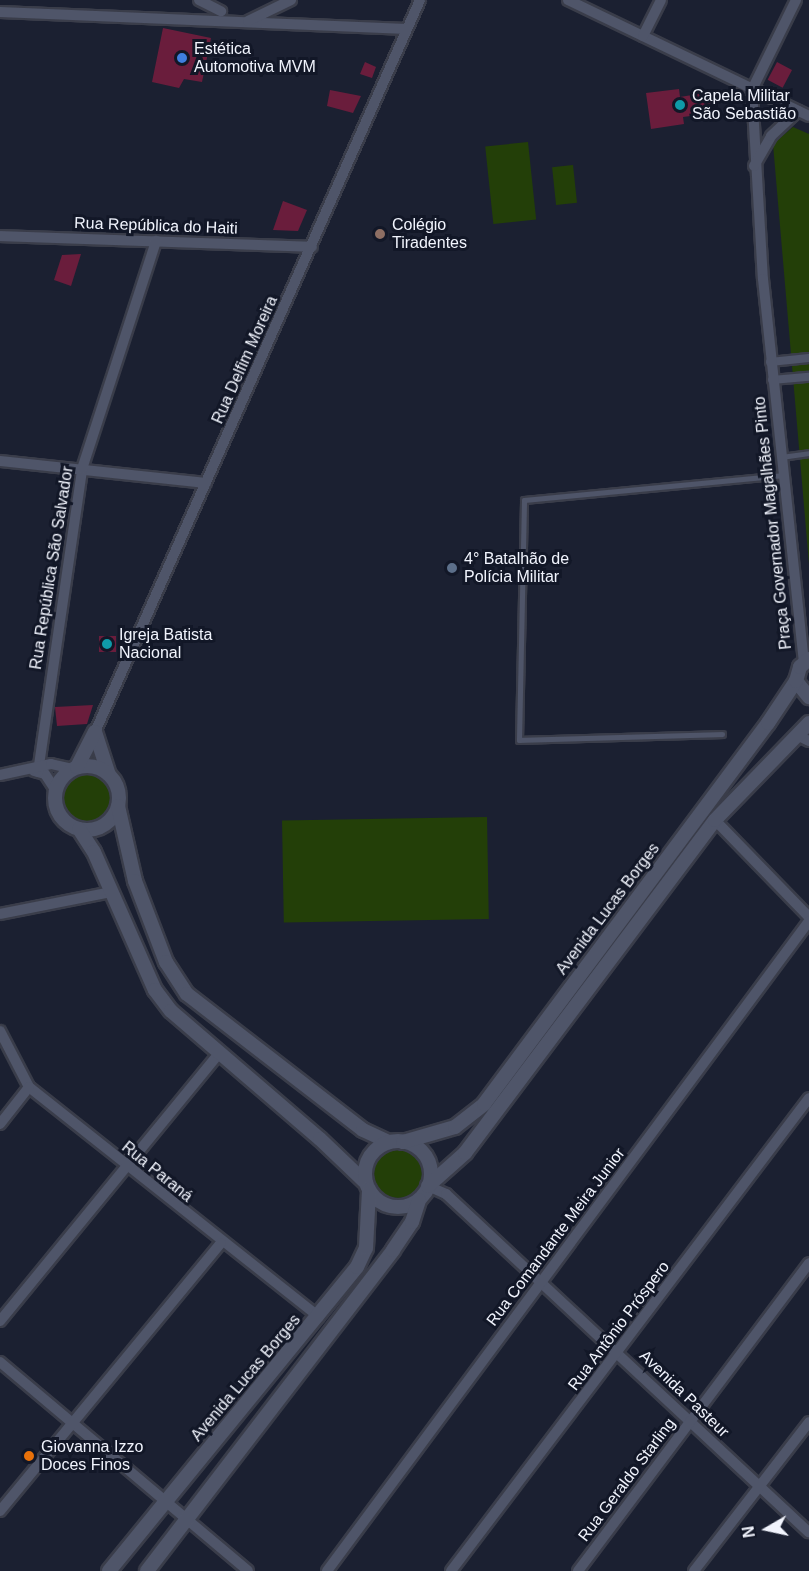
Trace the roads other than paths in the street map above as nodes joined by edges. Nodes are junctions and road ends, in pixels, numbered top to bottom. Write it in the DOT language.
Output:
graph roads {
  1 [pos="199,0"];
  2 [pos="291,0"];
  3 [pos="420,0"];
  4 [pos="568,0"];
  5 [pos="661,0"];
  6 [pos="796,0"];
  7 [pos="221,10"];
  8 [pos="0,12"];
  9 [pos="248,21"];
  10 [pos="407,29"];
  11 [pos="643,36"];
  12 [pos="752,90"];
  13 [pos="798,111"];
  14 [pos="809,116"];
  15 [pos="754,167"];
  16 [pos="0,236"];
  17 [pos="156,241"];
  18 [pos="312,247"];
  19 [pos="809,358"];
  20 [pos="770,362"];
  21 [pos="809,377"];
  22 [pos="772,380"];
  23 [pos="809,453"];
  24 [pos="780,457"];
  25 [pos="0,461"];
  26 [pos="82,468"];
  27 [pos="782,476"];
  28 [pos="206,483"];
  29 [pos="806,661"];
  30 [pos="796,681"];
  31 [pos="809,697"];
  32 [pos="809,723"];
  33 [pos="95,732"];
  34 [pos="722,734"];
  35 [pos="803,738"];
  36 [pos="75,768"];
  37 [pos="35,769"];
  38 [pos="109,775"];
  39 [pos="0,776"];
  40 [pos="56,791"];
  41 [pos="118,806"];
  42 [pos="715,820"];
  43 [pos="79,829"];
  44 [pos="111,892"];
  45 [pos="0,914"];
  46 [pos="809,920"];
  47 [pos="0,1031"];
  48 [pos="219,1053"];
  49 [pos="29,1087"];
  50 [pos="809,1098"];
  51 [pos="0,1124"];
  52 [pos="389,1142"];
  53 [pos="404,1142"];
  54 [pos="127,1167"];
  55 [pos="428,1186"];
  56 [pos="368,1187"];
  57 [pos="419,1200"];
  58 [pos="221,1243"];
  59 [pos="809,1263"];
  60 [pos="542,1282"];
  61 [pos="319,1317"];
  62 [pos="0,1321"];
  63 [pos="618,1352"];
  64 [pos="0,1362"];
  65 [pos="689,1421"];
  66 [pos="809,1422"];
  67 [pos="73,1424"];
  68 [pos="758,1486"];
  69 [pos="166,1500"];
  70 [pos="0,1512"];
  71 [pos="189,1519"];
  72 [pos="809,1532"];
  73 [pos="109,1571"];
  74 [pos="147,1571"];
  75 [pos="248,1571"];
  76 [pos="327,1571"];
  77 [pos="451,1571"];
  78 [pos="578,1571"];
  79 [pos="694,1571"];
  1 -- 7 [label="street"];
  2 -- 9 [label="street"];
  3 -- 10 [label="street, Rua Delfim Moreira"];
  4 -- 11 [label="street"];
  5 -- 11 [label="street"];
  6 -- 12 [label="street"];
  7 -- 8 [label="street"];
  7 -- 9 [label="street"];
  9 -- 10 [label="street"];
  10 -- 18 [label="street, Rua Delfim Moreira"];
  11 -- 12 [label="street"];
  12 -- 13 [label="street"];
  12 -- 15 [label="street, Praça Governador Magalhães Pinto"];
  13 -- 14 [label="street"];
  13 -- 15 [label="street"];
  15 -- 20 [label="street, Praça Governador Magalhães Pinto"];
  16 -- 17 [label="street, Rua República do Haiti"];
  17 -- 18 [label="street, Rua República do Haiti"];
  17 -- 26 [label="street, Rua República São Salvador"];
  18 -- 28 [label="street, Rua Delfim Moreira"];
  19 -- 20 [label="street"];
  20 -- 22 [label="street, Praça Governador Magalhães Pinto"];
  21 -- 22 [label="street, Praça Governador Magalhães Pinto"];
  22 -- 24 [label="street, Praça Governador Magalhães Pinto"];
  23 -- 24 [label="lane"];
  24 -- 27 [label="street, Praça Governador Magalhães Pinto"];
  25 -- 26 [label="street"];
  26 -- 28 [label="street"];
  26 -- 37 [label="street, Rua República São Salvador"];
  27 -- 29 [label="street, Praça Governador Magalhães Pinto"];
  27 -- 34 [label="lane"];
  28 -- 33 [label="street, Rua Delfim Moreira"];
  29 -- 30 [label="street, Avenida Lucas Borges"];
  30 -- 31 [label="street"];
  30 -- 53 [label="street, Avenida Lucas Borges"];
  32 -- 35 [label="street, Avenida Lucas Borges"];
  33 -- 36 [label="street"];
  33 -- 38 [label="street"];
  35 -- 42 [label="street, Avenida Lucas Borges"];
  36 -- 37 [label="street"];
  36 -- 38 [label="street"];
  36 -- 40 [label="street"];
  37 -- 39 [label="street"];
  37 -- 40 [label="street"];
  38 -- 41 [label="street"];
  40 -- 43 [label="street"];
  41 -- 43 [label="street"];
  41 -- 52 [label="street"];
  42 -- 46 [label="street"];
  42 -- 55 [label="street, Avenida Lucas Borges"];
  43 -- 44 [label="street"];
  44 -- 45 [label="street"];
  44 -- 48 [label="street"];
  46 -- 60 [label="street, Rua Comandante Meira Junior"];
  47 -- 49 [label="street, Rua Paraná"];
  48 -- 54 [label="street"];
  48 -- 56 [label="street"];
  49 -- 51 [label="street"];
  49 -- 54 [label="street, Rua Paraná"];
  50 -- 63 [label="street, Rua Antônio Próspero"];
  52 -- 53 [label="street"];
  52 -- 56 [label="street"];
  53 -- 55 [label="street"];
  54 -- 58 [label="street, Rua Paraná"];
  54 -- 62 [label="street"];
  55 -- 57 [label="street"];
  55 -- 60 [label="street, Avenida Pasteur"];
  56 -- 57 [label="street"];
  56 -- 61 [label="street, Avenida Lucas Borges"];
  57 -- 71 [label="street"];
  58 -- 61 [label="street, Rua Paraná"];
  58 -- 67 [label="street"];
  59 -- 65 [label="street, Rua Geraldo Starling"];
  60 -- 63 [label="street, Avenida Pasteur"];
  60 -- 76 [label="street, Rua Comandante Meira Junior"];
  61 -- 69 [label="street, Avenida Lucas Borges"];
  63 -- 65 [label="street, Avenida Pasteur"];
  63 -- 77 [label="street, Rua Antônio Próspero"];
  64 -- 67 [label="street"];
  65 -- 68 [label="street, Avenida Pasteur"];
  65 -- 78 [label="street, Rua Geraldo Starling"];
  66 -- 68 [label="street"];
  67 -- 69 [label="street"];
  67 -- 70 [label="street"];
  68 -- 72 [label="street, Avenida Pasteur"];
  68 -- 79 [label="street"];
  69 -- 71 [label="street"];
  69 -- 73 [label="street, Avenida Lucas Borges"];
  71 -- 74 [label="street"];
  71 -- 75 [label="street"];
}
